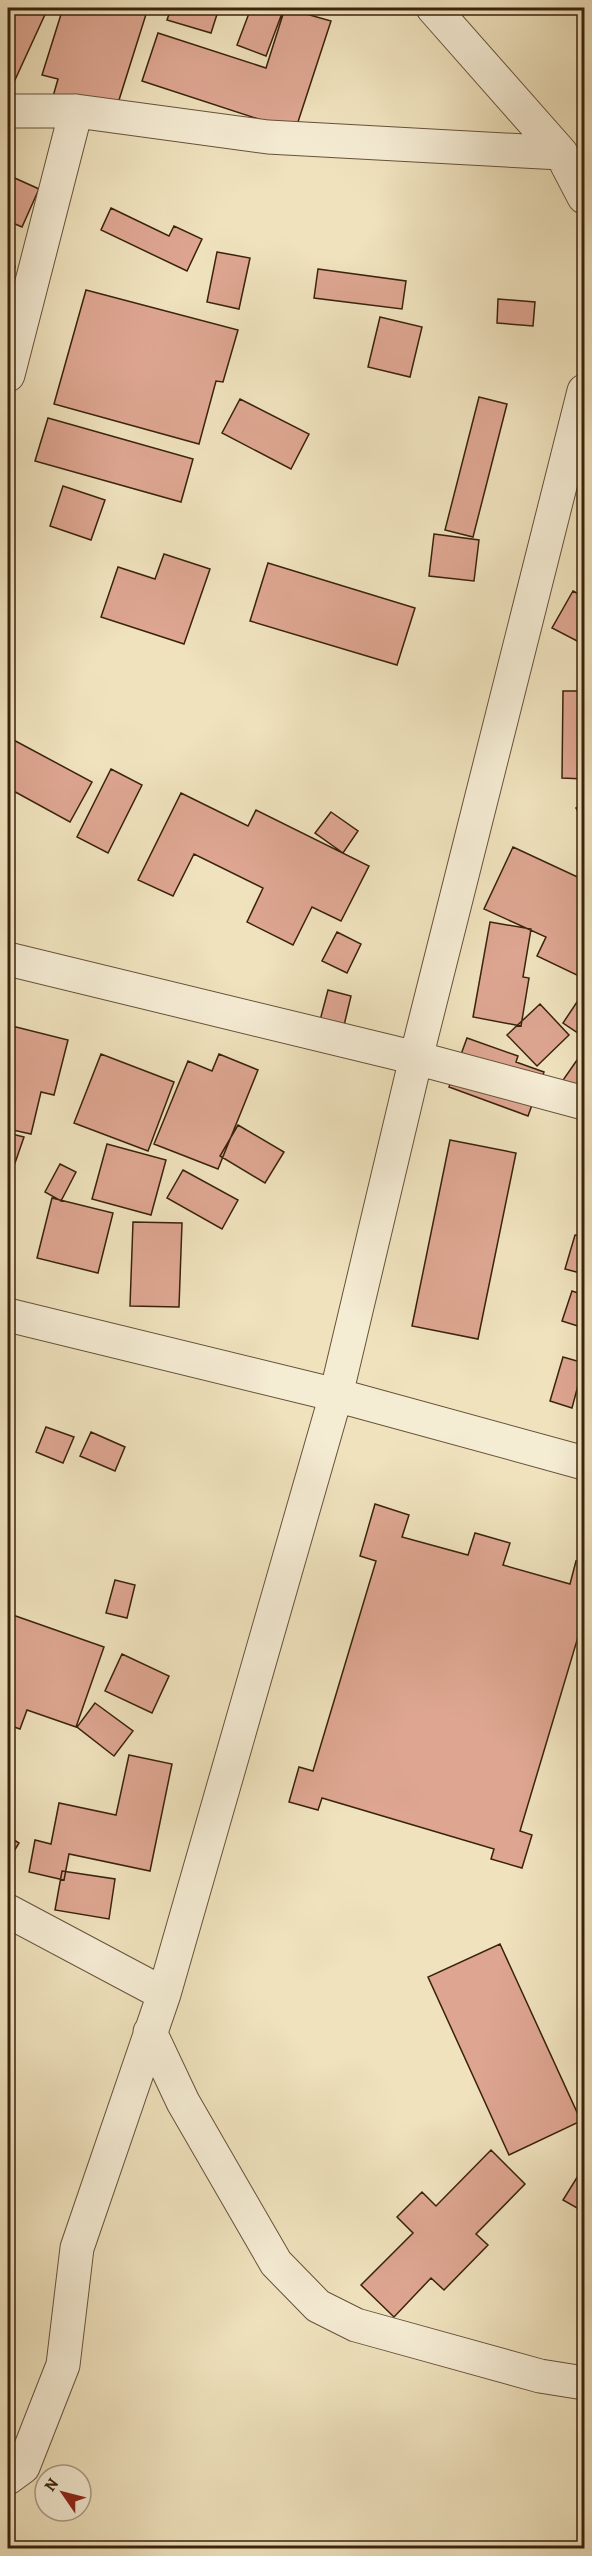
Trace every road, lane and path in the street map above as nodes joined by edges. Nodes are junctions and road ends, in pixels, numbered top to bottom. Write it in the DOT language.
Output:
graph roads {
  1 [pos="433,8"];
  2 [pos="8,111"];
  3 [pos="76,111"];
  4 [pos="561,153"];
  5 [pos="585,197"];
  6 [pos="8,375"];
  7 [pos="585,391"];
  8 [pos="8,960"];
  9 [pos="416,1058"];
  10 [pos="585,1103"];
  11 [pos="8,1315"];
  12 [pos="336,1395"];
  13 [pos="585,1463"];
  14 [pos="8,1911"];
  15 [pos="164,1994"];
  16 [pos="150,2032"];
  17 [pos="585,2383"];
  18 [pos="8,2478"];
  1 -- 4 [label="street"];
  2 -- 3 [label="street"];
  3 -- 4 [label="street"];
  3 -- 6 [label="street"];
  4 -- 5 [label="street"];
  7 -- 9 [label="street"];
  8 -- 9 [label="street"];
  9 -- 10 [label="street"];
  9 -- 12 [label="street"];
  11 -- 12 [label="street"];
  12 -- 13 [label="street"];
  12 -- 15 [label="street"];
  14 -- 15 [label="street"];
  15 -- 16 [label="street"];
  16 -- 17 [label="street"];
  16 -- 18 [label="street"];
}
